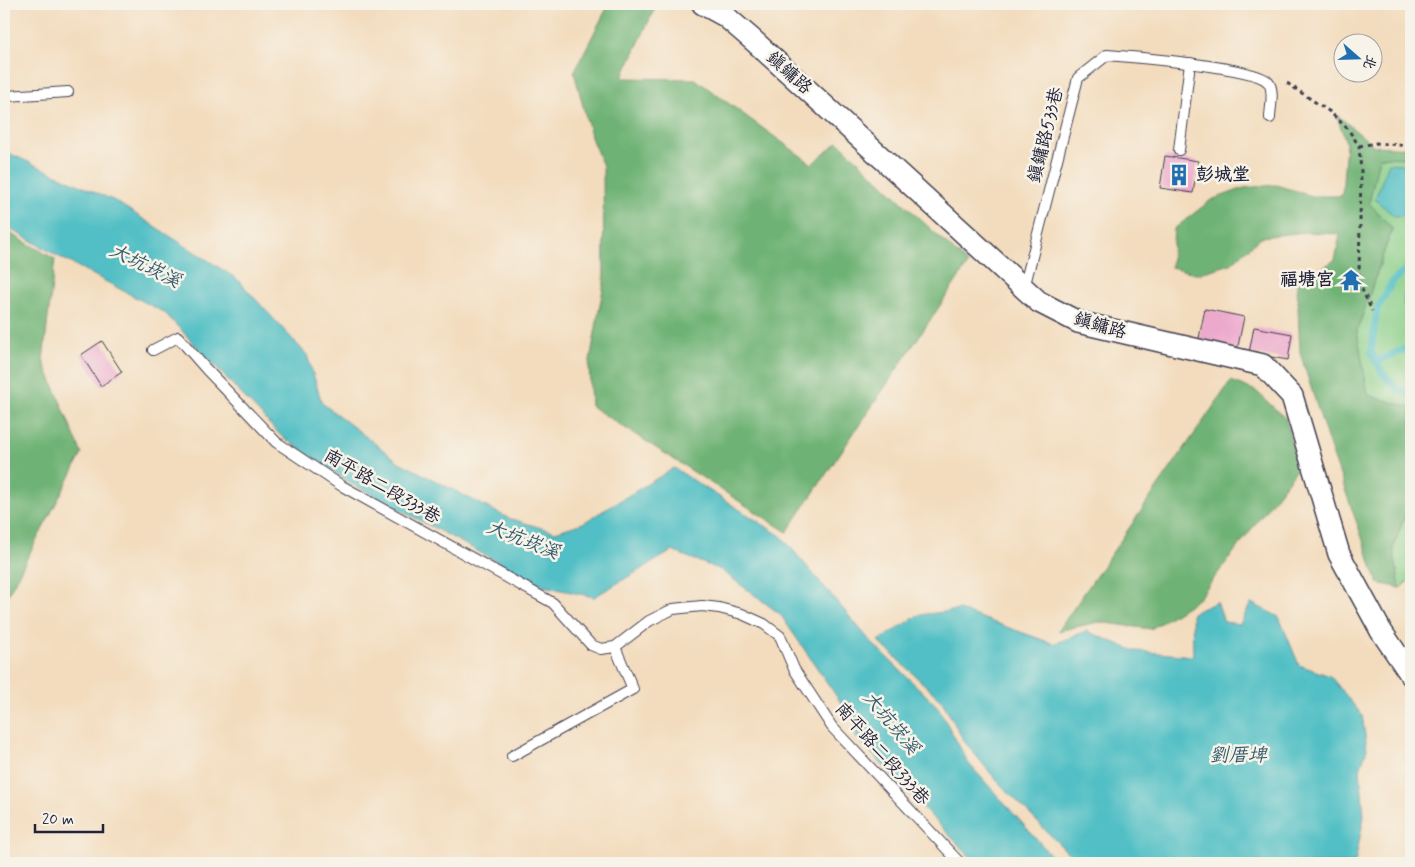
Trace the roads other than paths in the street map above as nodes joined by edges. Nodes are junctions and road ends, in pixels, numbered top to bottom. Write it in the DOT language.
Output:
graph roads {
  1 [pos="703,4"];
  2 [pos="1190,63"];
  3 [pos="68,92"];
  4 [pos="4,93"];
  5 [pos="1270,118"];
  6 [pos="1179,150"];
  7 [pos="1024,288"];
  8 [pos="153,350"];
  9 [pos="615,647"];
  10 [pos="1411,675"];
  11 [pos="512,756"];
  12 [pos="960,863"];
  1 -- 7 [label="street, 鎮鏞路"];
  2 -- 5 [label="lane, 鎮鏞路533巷"];
  2 -- 6 [label="lane"];
  2 -- 7 [label="lane, 鎮鏞路533巷"];
  3 -- 4 [label="lane"];
  7 -- 10 [label="street, 鎮鏞路"];
  8 -- 9 [label="lane, 南平路二段333巷"];
  9 -- 11 [label="lane"];
  9 -- 12 [label="lane, 南平路二段333巷"];
}
